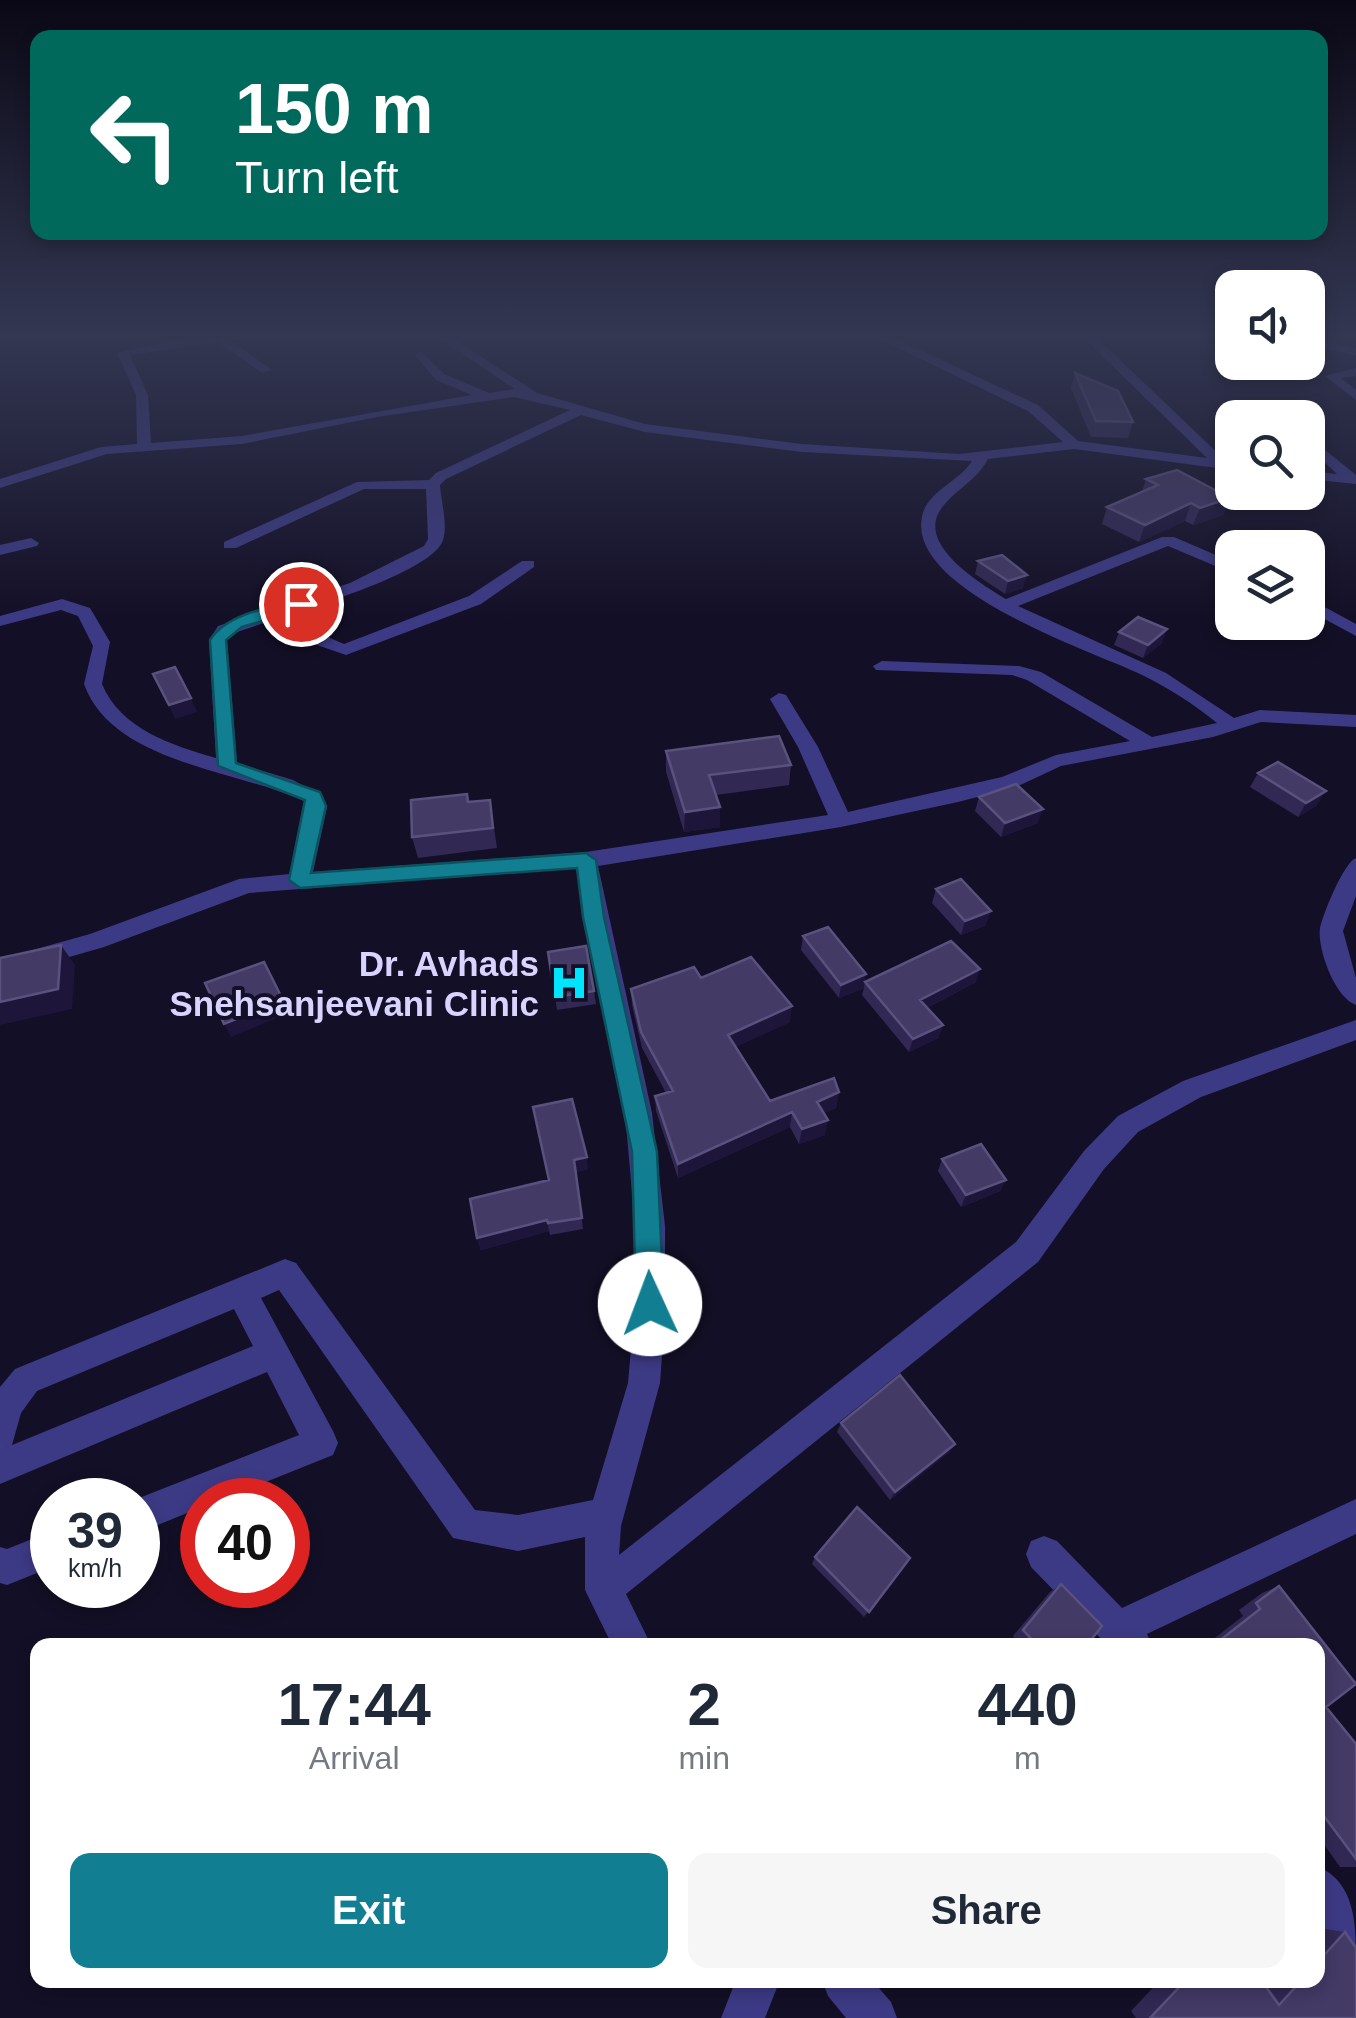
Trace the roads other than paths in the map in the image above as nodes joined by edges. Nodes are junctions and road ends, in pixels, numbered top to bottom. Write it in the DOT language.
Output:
graph roads {
  1 [pos="143,431"];
  2 [pos="286,431"];
  3 [pos="534,431"];
  4 [pos="669,431"];
  5 [pos="1059,431"];
  6 [pos="1190,431"];
  7 [pos="1074,445"];
  8 [pos="144,446"];
  9 [pos="1215,454"];
  10 [pos="1325,454"];
  11 [pos="982,456"];
  12 [pos="1215,463"];
  13 [pos="1325,477"];
  14 [pos="1355,480"];
  15 [pos="0,484"];
  16 [pos="433,484"];
  17 [pos="31,543"];
  18 [pos="230,545"];
  19 [pos="0,550"];
  20 [pos="1215,561"];
  21 [pos="528,564"];
  22 [pos="301,604"];
  23 [pos="1004,605"];
  24 [pos="1325,613"];
  25 [pos="0,620"];
  26 [pos="1356,631"];
  27 [pos="882,666"];
  28 [pos="780,699"];
  29 [pos="1356,721"];
  30 [pos="1231,725"];
  31 [pos="1147,742"];
  32 [pos="227,766"];
  33 [pos="841,820"];
  34 [pos="586,860"];
  35 [pos="1356,866"];
  36 [pos="300,880"];
  37 [pos="0,968"];
  38 [pos="1356,995"];
  39 [pos="1356,1030"];
  40 [pos="242,1291"];
  41 [pos="274,1352"];
  42 [pos="0,1433"];
  43 [pos="0,1467"];
  44 [pos="160,1507"];
  45 [pos="605,1515"];
  46 [pos="1356,1516"];
  47 [pos="1044,1554"];
  48 [pos="30,1558"];
  49 [pos="0,1565"];
  50 [pos="603,1590"];
  51 [pos="1125,1637"];
  52 [pos="628,1638"];
  53 [pos="1325,1897"];
  54 [pos="1356,1942"];
  55 [pos="755,1988"];
  56 [pos="851,1988"];
  57 [pos="743,2018"];
  58 [pos="875,2018"];
  1 -- 8 [label="street"];
  2 -- 8 [label="street"];
  3 -- 16 [label="street"];
  4 -- 11 [label="street"];
  5 -- 7 [label="street"];
  6 -- 9 [label="street"];
  7 -- 11 [label="street"];
  7 -- 12 [label="street"];
  8 -- 15 [label="street"];
  10 -- 14 [label="street"];
  11 -- 23 [label="street"];
  13 -- 14 [label="street"];
  16 -- 18 [label="street"];
  16 -- 22 [label="street"];
  17 -- 19 [label="street"];
  20 -- 23 [label="street"];
  21 -- 22 [label="street"];
  22 -- 32 [label="street"];
  23 -- 30 [label="street"];
  24 -- 26 [label="street"];
  25 -- 32 [label="street"];
  27 -- 31 [label="street"];
  28 -- 33 [label="street"];
  29 -- 30 [label="street"];
  30 -- 31 [label="street"];
  31 -- 33 [label="street"];
  32 -- 36 [label="street"];
  33 -- 34 [label="street"];
  34 -- 36 [label="street"];
  34 -- 45 [label="street"];
  35 -- 38 [label="street"];
  36 -- 37 [label="street"];
  39 -- 50 [label="street"];
  40 -- 41 [label="street"];
  40 -- 42 [label="street"];
  40 -- 45 [label="street"];
  41 -- 43 [label="street"];
  41 -- 44 [label="street"];
  45 -- 50 [label="street"];
  46 -- 51 [label="street"];
  47 -- 51 [label="street"];
  48 -- 49 [label="street"];
  50 -- 52 [label="street"];
  53 -- 54 [label="street"];
  55 -- 57 [label="street"];
  56 -- 58 [label="street"];
}
